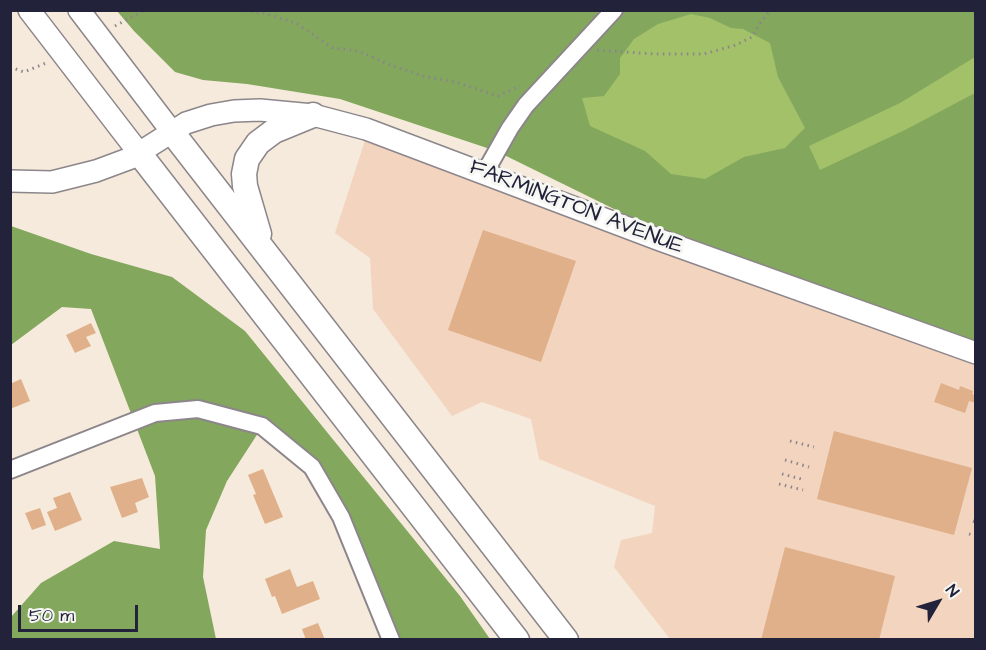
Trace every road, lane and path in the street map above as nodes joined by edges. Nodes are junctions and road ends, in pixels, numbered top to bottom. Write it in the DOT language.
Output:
graph roads {
  1 [pos="29,10"];
  2 [pos="78,10"];
  3 [pos="145,10"];
  4 [pos="239,10"];
  5 [pos="614,10"];
  6 [pos="770,10"];
  7 [pos="115,26"];
  8 [pos="579,49"];
  9 [pos="53,59"];
  10 [pos="10,67"];
  11 [pos="538,92"];
  12 [pos="313,116"];
  13 [pos="172,132"];
  14 [pos="139,153"];
  15 [pos="484,174"];
  16 [pos="10,181"];
  17 [pos="272,260"];
  18 [pos="975,352"];
  19 [pos="790,441"];
  20 [pos="814,447"];
  21 [pos="785,460"];
  22 [pos="809,467"];
  23 [pos="10,470"];
  24 [pos="782,474"];
  25 [pos="806,480"];
  26 [pos="779,484"];
  27 [pos="803,490"];
  28 [pos="969,534"];
  29 [pos="975,536"];
  30 [pos="391,639"];
  31 [pos="516,639"];
  32 [pos="566,639"];
  1 -- 14 [label="main road"];
  2 -- 13 [label="main road"];
  3 -- 7 [label="path"];
  4 -- 11 [label="path"];
  5 -- 8 [label="street"];
  6 -- 8 [label="path"];
  8 -- 11 [label="street"];
  9 -- 10 [label="path"];
  11 -- 15 [label="street"];
  12 -- 13 [label="main road, FARMINGTON AVENUE"];
  12 -- 15 [label="main road, FARMINGTON AVENUE"];
  12 -- 17 [label="highway"];
  13 -- 14 [label="main road, FARMINGTON AVENUE"];
  13 -- 17 [label="highway"];
  14 -- 16 [label="main road, FARMINGTON AVENUE"];
  14 -- 31 [label="highway"];
  15 -- 18 [label="main road, FARMINGTON AVENUE"];
  17 -- 32 [label="highway"];
  19 -- 20 [label="path"];
  21 -- 22 [label="path"];
  23 -- 30 [label="street"];
  24 -- 25 [label="path"];
  26 -- 27 [label="path"];
  28 -- 29 [label="path"];
}
